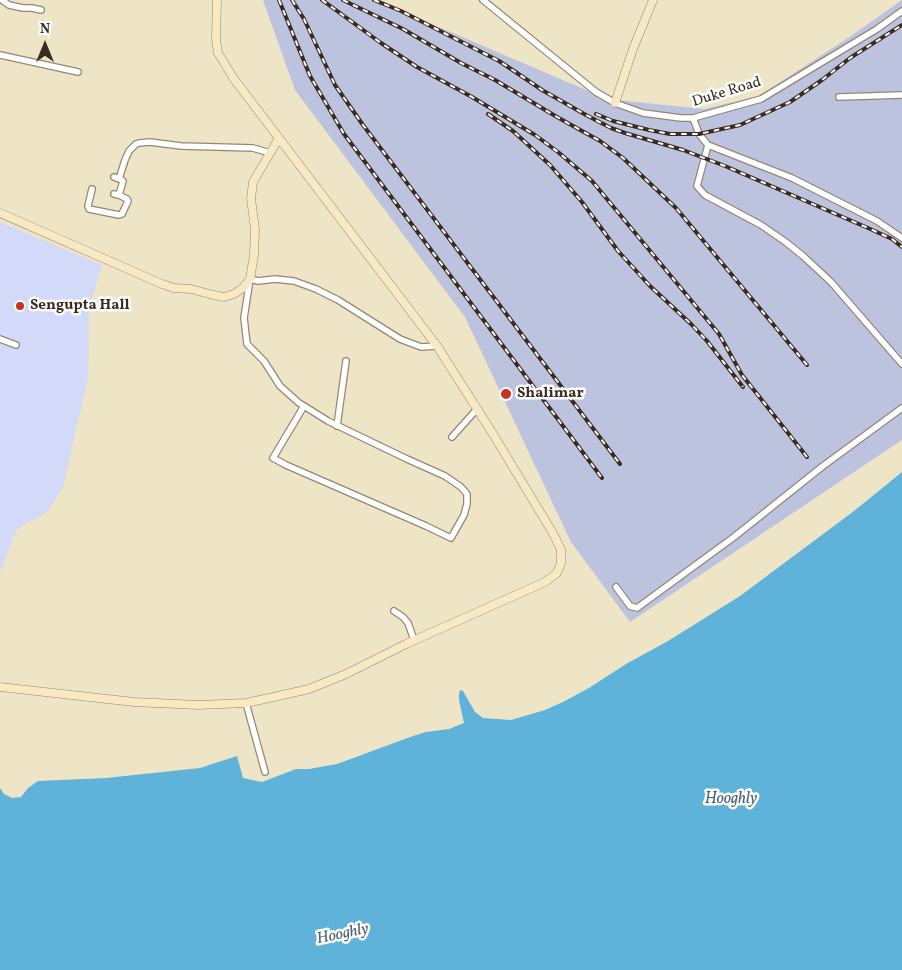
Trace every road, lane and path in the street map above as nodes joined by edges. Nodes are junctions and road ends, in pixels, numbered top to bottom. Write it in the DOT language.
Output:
graph roads {
  1 [pos="2,0"];
  2 [pos="217,0"];
  3 [pos="483,0"];
  4 [pos="653,0"];
  5 [pos="41,10"];
  6 [pos="902,11"];
  7 [pos="0,55"];
  8 [pos="78,72"];
  9 [pos="902,95"];
  10 [pos="839,96"];
  11 [pos="615,103"];
  12 [pos="693,118"];
  13 [pos="279,138"];
  14 [pos="708,145"];
  15 [pos="270,153"];
  16 [pos="92,188"];
  17 [pos="0,213"];
  18 [pos="902,238"];
  19 [pos="250,280"];
  20 [pos="0,339"];
  21 [pos="16,345"];
  22 [pos="437,346"];
  23 [pos="346,361"];
  24 [pos="902,364"];
  25 [pos="304,406"];
  26 [pos="902,408"];
  27 [pos="477,409"];
  28 [pos="337,426"];
  29 [pos="452,437"];
  30 [pos="616,587"];
  31 [pos="394,611"];
  32 [pos="414,640"];
  33 [pos="0,687"];
  34 [pos="246,703"];
  35 [pos="265,772"];
  1 -- 5 [label="street"];
  2 -- 13 [label="street"];
  3 -- 11 [label="street, Duke Road"];
  4 -- 11 [label="street"];
  6 -- 12 [label="street, Duke Road"];
  7 -- 8 [label="street"];
  9 -- 10 [label="street"];
  11 -- 12 [label="street, Duke Road"];
  12 -- 14 [label="street"];
  13 -- 15 [label="street"];
  13 -- 22 [label="street"];
  14 -- 18 [label="street"];
  14 -- 24 [label="street"];
  15 -- 16 [label="street"];
  15 -- 19 [label="street"];
  17 -- 19 [label="street"];
  19 -- 22 [label="street"];
  19 -- 25 [label="street"];
  20 -- 21 [label="street"];
  22 -- 27 [label="street"];
  23 -- 28 [label="street"];
  25 -- 28 [label="street"];
  25 -- 28 [label="street"];
  26 -- 30 [label="street"];
  27 -- 29 [label="street"];
  27 -- 32 [label="street"];
  31 -- 32 [label="street"];
  32 -- 34 [label="street"];
  33 -- 34 [label="street"];
  34 -- 35 [label="street"];
}
